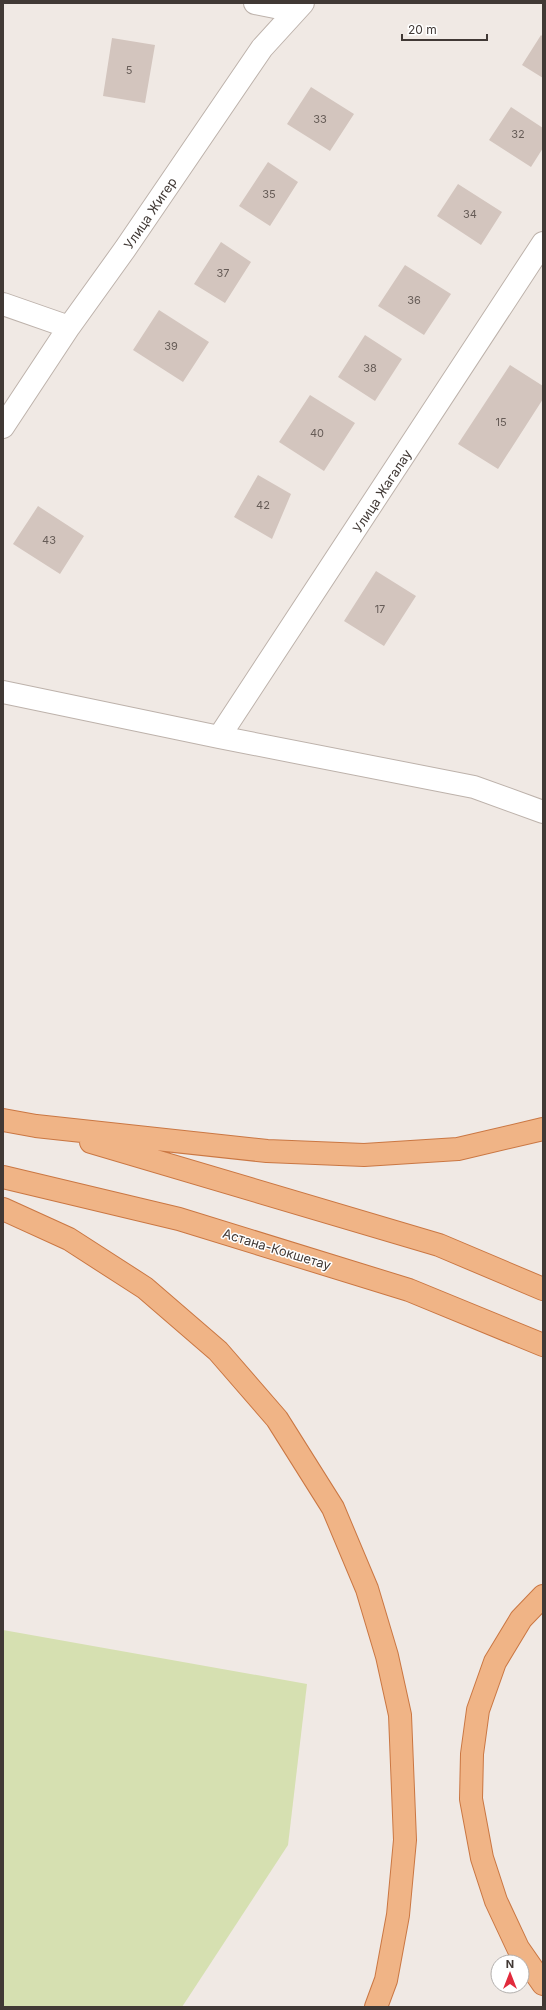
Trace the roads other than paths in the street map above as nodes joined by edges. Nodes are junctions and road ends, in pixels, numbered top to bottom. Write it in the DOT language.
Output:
graph roads {
  1 [pos="255,3"];
  2 [pos="299,7"];
  3 [pos="543,243"];
  4 [pos="3,304"];
  5 [pos="69,327"];
  6 [pos="3,427"];
  7 [pos="3,692"];
  8 [pos="220,737"];
  9 [pos="543,811"];
  10 [pos="3,1120"];
  11 [pos="36,1126"];
  12 [pos="543,1129"];
  13 [pos="3,1177"];
  14 [pos="3,1210"];
  15 [pos="543,1289"];
  16 [pos="543,1345"];
  17 [pos="543,1596"];
  18 [pos="543,1984"];
  19 [pos="376,2007"];
  1 -- 2 [label="street"];
  2 -- 5 [label="street, Улица Жигер"];
  3 -- 8 [label="street, Улица Жагалау"];
  4 -- 5 [label="street"];
  5 -- 6 [label="street, Улица Жигер"];
  7 -- 8 [label="street"];
  8 -- 9 [label="street"];
  10 -- 11 [label="highway"];
  11 -- 12 [label="highway"];
  11 -- 15 [label="highway"];
  13 -- 16 [label="highway, Астана-Кокшетау"];
  14 -- 19 [label="highway"];
  17 -- 18 [label="highway"];
}
